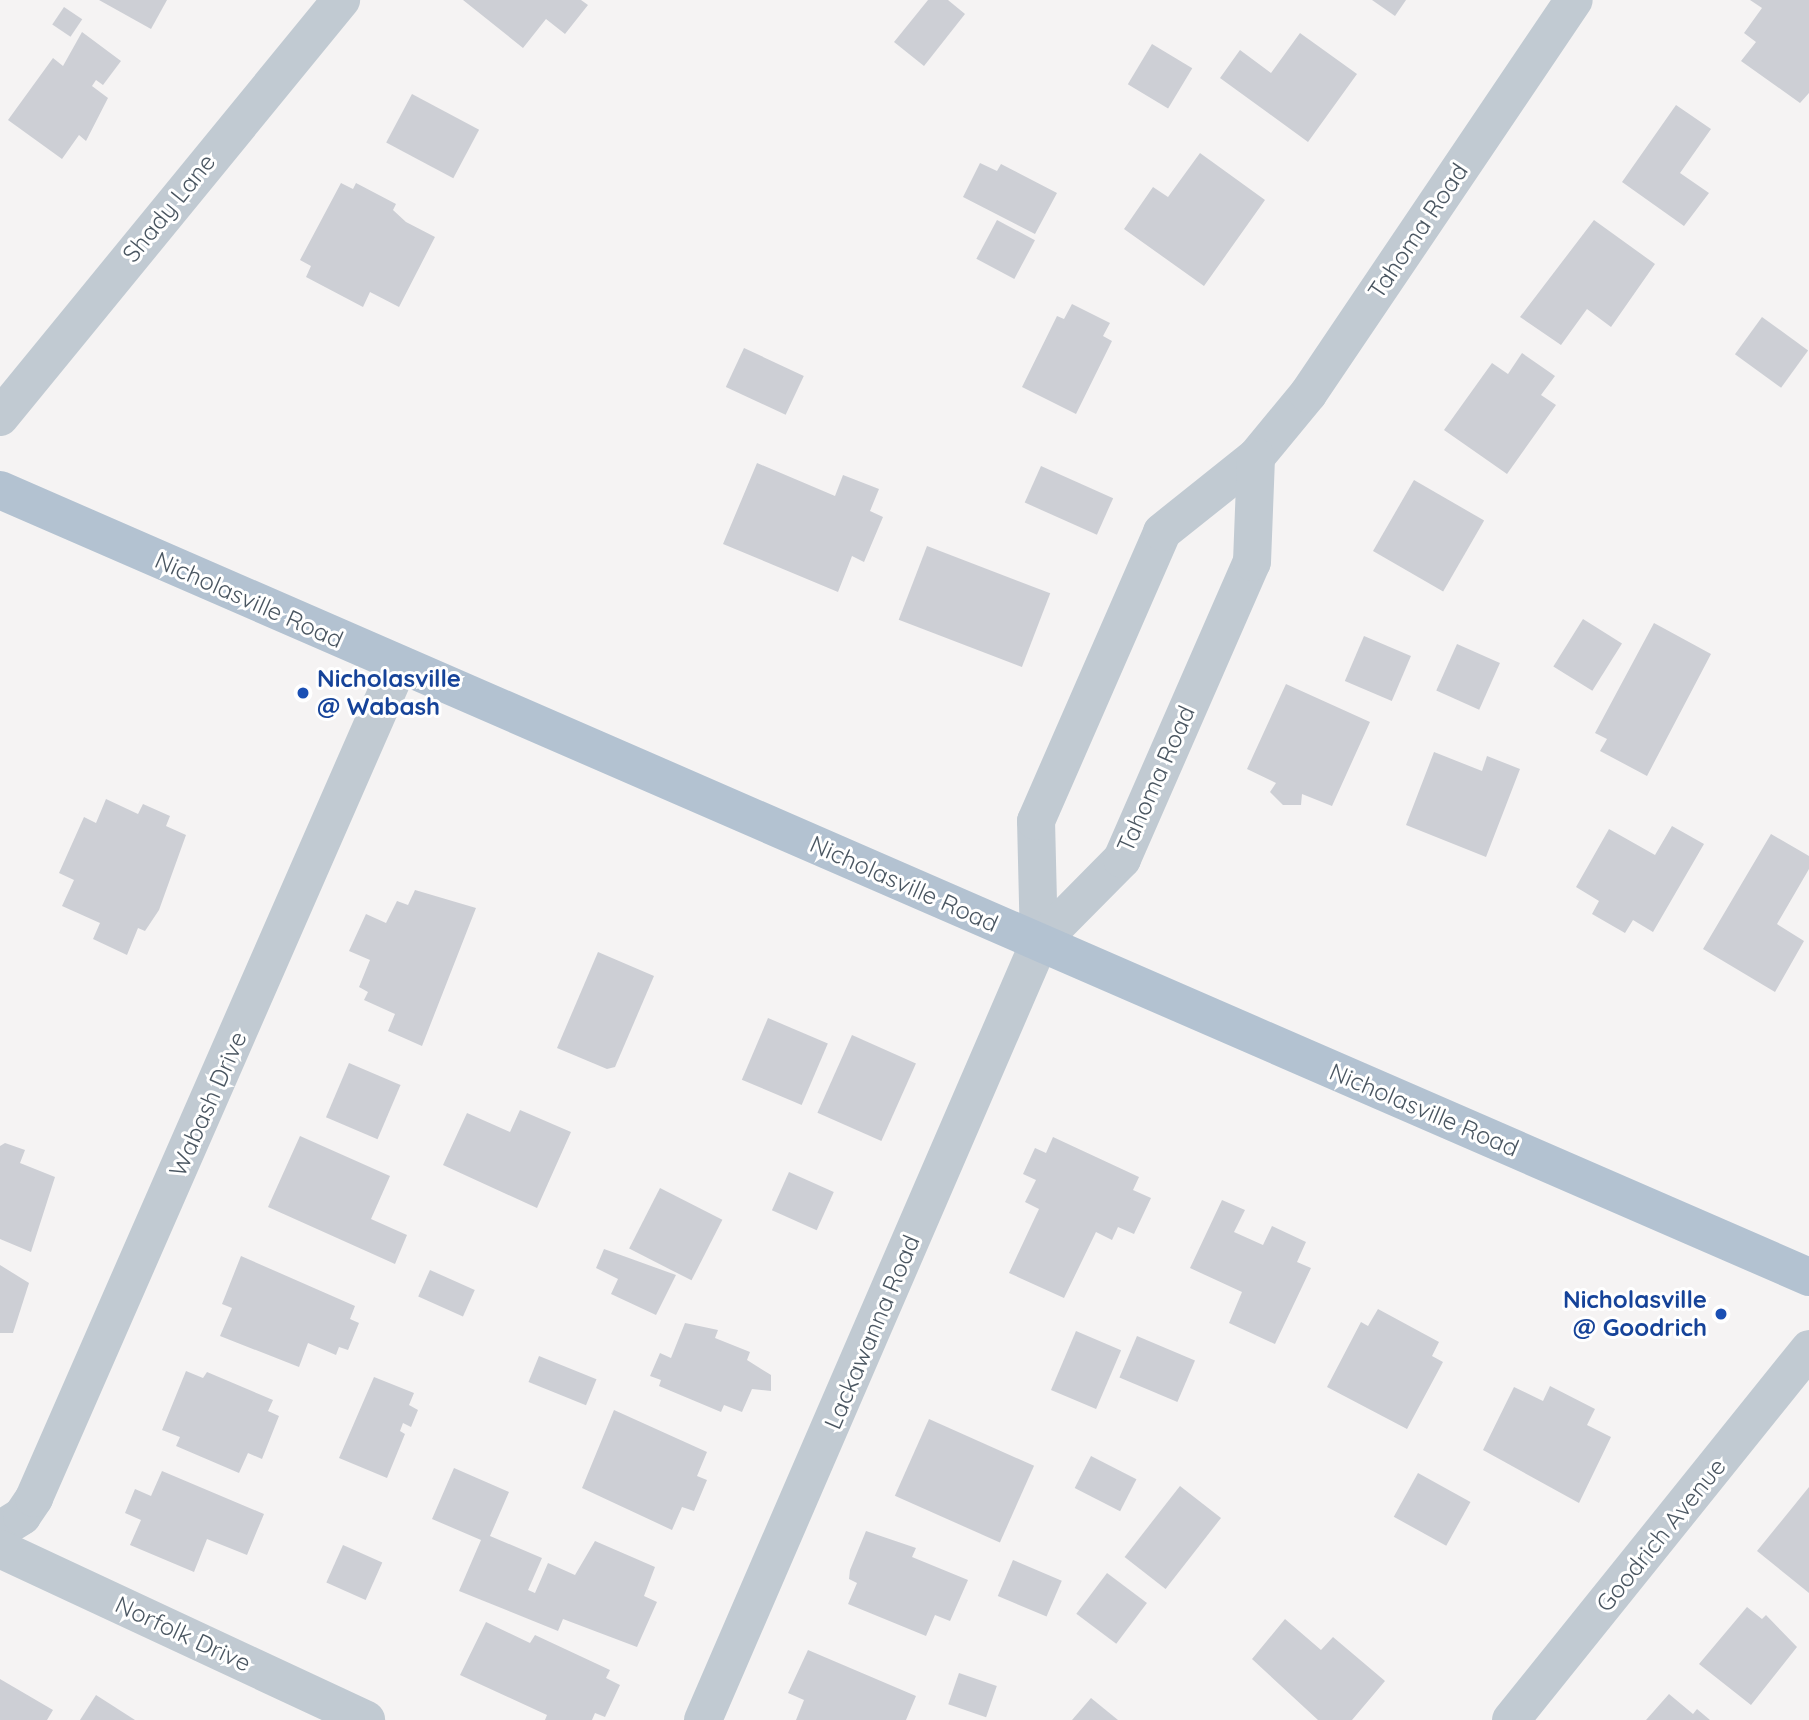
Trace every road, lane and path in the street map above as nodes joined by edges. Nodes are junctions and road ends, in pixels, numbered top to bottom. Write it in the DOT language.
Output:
graph roads {
  1 [pos="341,0"];
  2 [pos="1574,0"];
  3 [pos="0,417"];
  4 [pos="1256,457"];
  5 [pos="0,490"];
  6 [pos="399,664"];
  7 [pos="1039,943"];
  8 [pos="1809,1277"];
  9 [pos="1809,1349"];
  10 [pos="0,1530"];
  11 [pos="0,1549"];
  12 [pos="366,1720"];
  13 [pos="703,1720"];
  14 [pos="1511,1720"];
  1 -- 3 [label="street, Shady Lane"];
  2 -- 4 [label="street, Tahoma Road"];
  4 -- 7 [label="street, Tahoma Road"];
  4 -- 7 [label="street, Tahoma Road"];
  5 -- 6 [label="main road, Nicholasville Road"];
  6 -- 7 [label="main road, Nicholasville Road"];
  6 -- 10 [label="street, Wabash Drive"];
  7 -- 8 [label="main road, Nicholasville Road"];
  7 -- 13 [label="street, Lackawanna Road"];
  9 -- 14 [label="street, Goodrich Avenue"];
  11 -- 12 [label="street, Norfolk Drive"];
}
